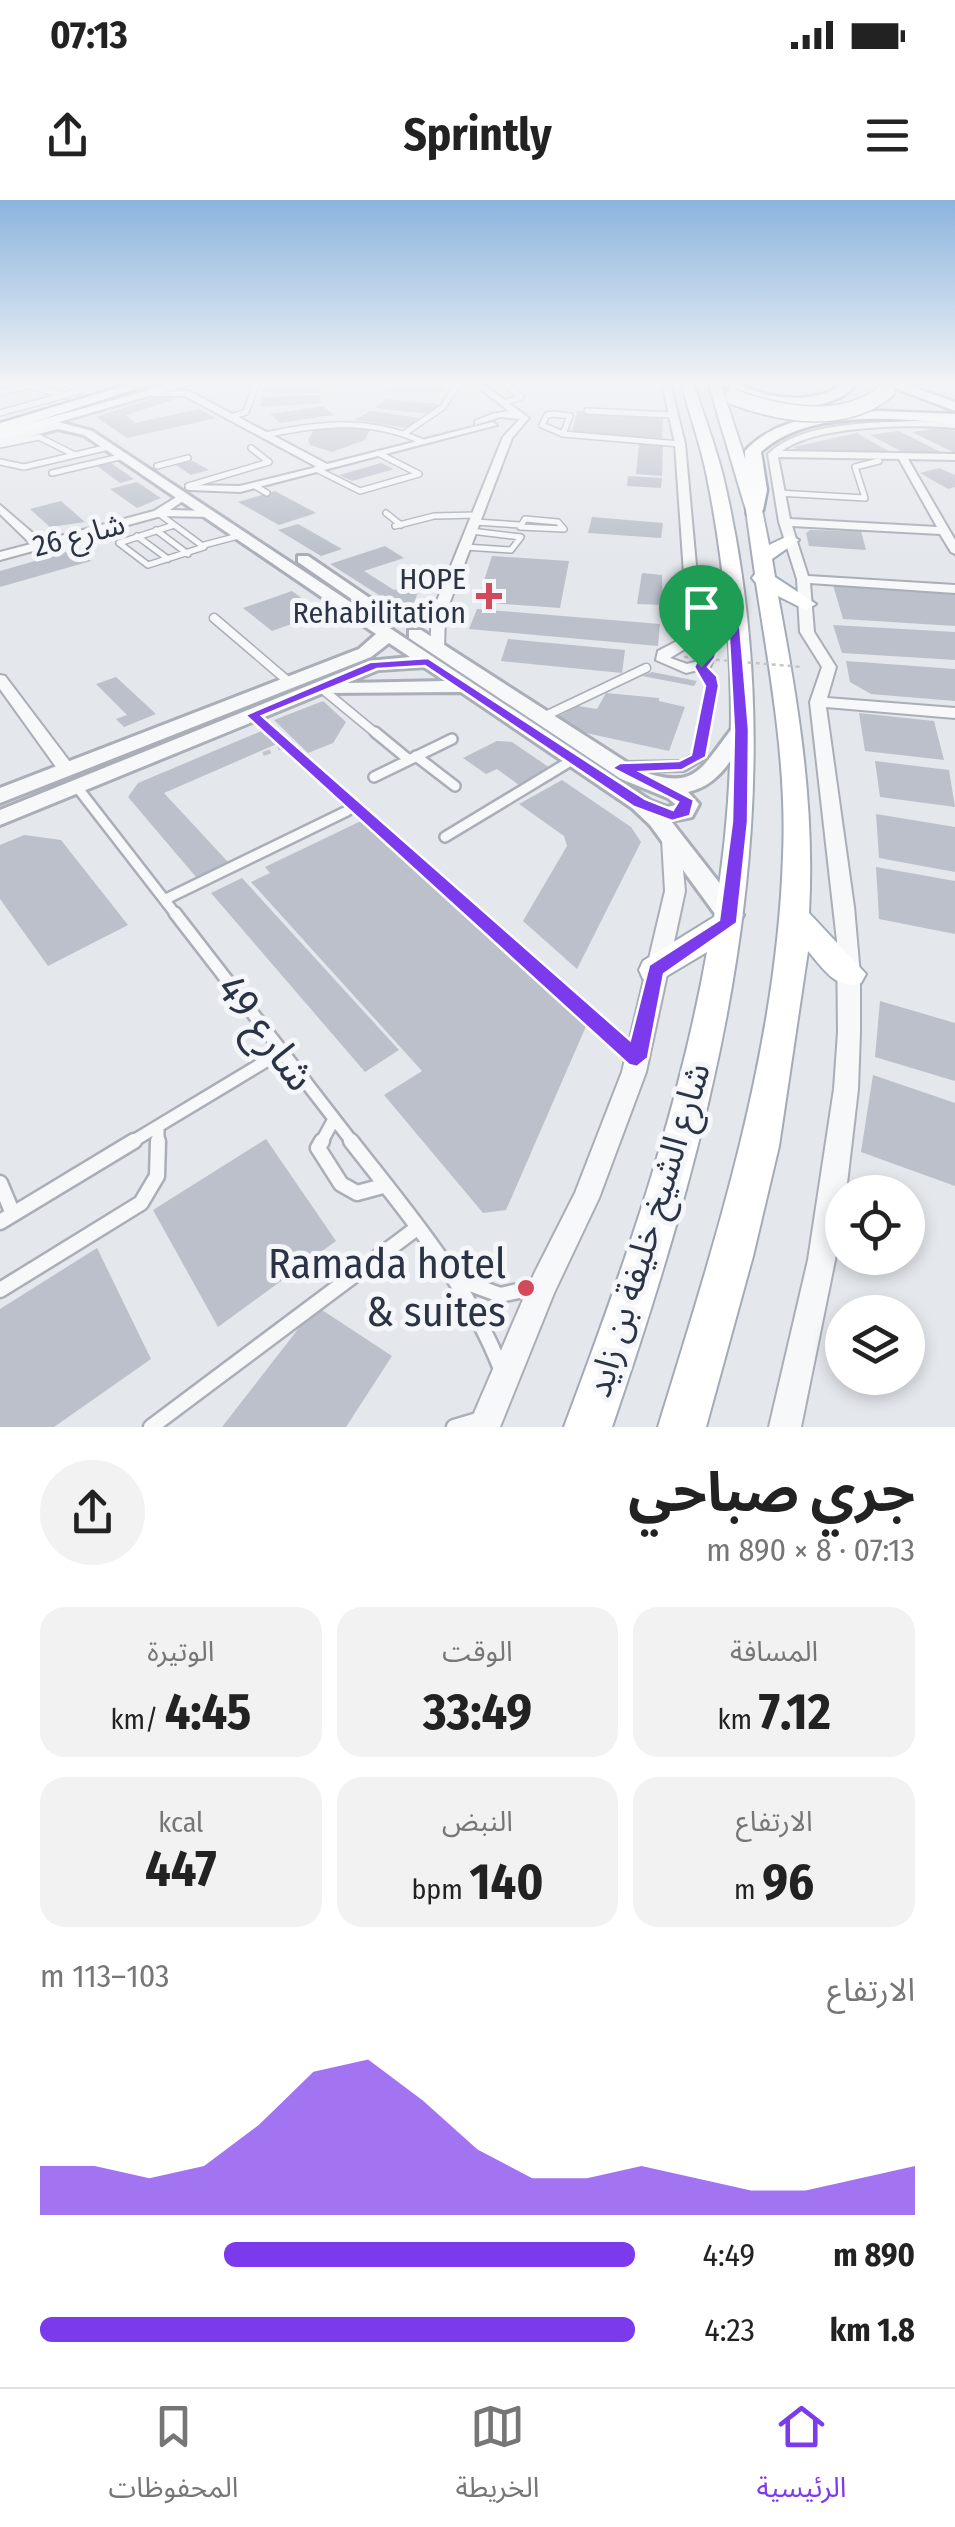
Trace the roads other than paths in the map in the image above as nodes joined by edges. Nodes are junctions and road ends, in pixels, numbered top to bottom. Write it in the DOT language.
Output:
graph roads {
  1 [pos="45,439"];
  2 [pos="95,439"];
  3 [pos="117,439"];
  4 [pos="273,439"];
  5 [pos="418,439"];
  6 [pos="428,439"];
  7 [pos="507,439"];
  8 [pos="625,439"];
  9 [pos="679,439"];
  10 [pos="704,439"];
  11 [pos="742,439"];
  12 [pos="766,439"];
  13 [pos="797,439"];
  14 [pos="421,441"];
  15 [pos="680,444"];
  16 [pos="251,448"];
  17 [pos="116,452"];
  18 [pos="378,453"];
  19 [pos="774,454"];
  20 [pos="75,455"];
  21 [pos="955,457"];
  22 [pos="188,458"];
  23 [pos="903,458"];
  24 [pos="878,460"];
  25 [pos="0,462"];
  26 [pos="157,466"];
  27 [pos="320,468"];
  28 [pos="52,474"];
  29 [pos="255,486"];
  30 [pos="187,490"];
  31 [pos="240,490"];
  32 [pos="268,493"];
  33 [pos="226,501"];
  34 [pos="0,508"];
  35 [pos="933,510"];
  36 [pos="952,510"];
  37 [pos="386,513"];
  38 [pos="158,514"];
  39 [pos="211,514"];
  40 [pos="777,516"];
  41 [pos="474,523"];
  42 [pos="174,525"];
  43 [pos="520,526"];
  44 [pos="156,530"];
  45 [pos="944,531"];
  46 [pos="242,535"];
  47 [pos="137,536"];
  48 [pos="39,545"];
  49 [pos="204,546"];
  50 [pos="465,547"];
  51 [pos="955,550"];
  52 [pos="188,554"];
  53 [pos="0,556"];
  54 [pos="168,559"];
  55 [pos="761,568"];
  56 [pos="802,579"];
  57 [pos="955,589"];
  58 [pos="732,601"];
  59 [pos="442,604"];
  60 [pos="806,604"];
  61 [pos="380,610"];
  62 [pos="214,618"];
  63 [pos="385,632"];
  64 [pos="433,655"];
  65 [pos="370,659"];
  66 [pos="701,667"];
  67 [pos="646,668"];
  68 [pos="0,679"];
  69 [pos="289,682"];
  70 [pos="465,686"];
  71 [pos="322,688"];
  72 [pos="818,702"];
  73 [pos="955,713"];
  74 [pos="543,717"];
  75 [pos="742,730"];
  76 [pos="452,739"];
  77 [pos="412,758"];
  78 [pos="574,759"];
  79 [pos="620,768"];
  80 [pos="374,777"];
  81 [pos="72,778"];
  82 [pos="455,786"];
  83 [pos="659,786"];
  84 [pos="0,796"];
  85 [pos="640,803"];
  86 [pos="346,811"];
  87 [pos="0,818"];
  88 [pos="445,838"];
  89 [pos="670,840"];
  90 [pos="166,899"];
  91 [pos="795,918"];
  92 [pos="729,919"];
  93 [pos="656,970"];
  94 [pos="849,974"];
  95 [pos="281,1052"];
  96 [pos="333,1122"];
  97 [pos="158,1128"];
  98 [pos="0,1183"];
  99 [pos="383,1186"];
  100 [pos="6,1218"];
  101 [pos="417,1228"];
  102 [pos="456,1278"];
  103 [pos="544,1284"];
  104 [pos="0,1290"];
  105 [pos="504,1376"];
  106 [pos="486,1422"];
  107 [pos="151,1427"];
  108 [pos="454,1427"];
  109 [pos="588,1427"];
  110 [pos="682,1427"];
  111 [pos="785,1427"];
  1 -- 20 [label="lane"];
  2 -- 17 [label="street"];
  3 -- 26 [label="street"];
  4 -- 27 [label="street"];
  5 -- 14 [label="lane"];
  6 -- 14 [label="street"];
  7 -- 41 [label="street"];
  8 -- 15 [label="lane"];
  9 -- 15 [label="street"];
  10 -- 58 [label="main road, شارع الشيخ خليفة بن زايد"];
  11 -- 40 [label="main road"];
  12 -- 40 [label="highway"];
  13 -- 19 [label="street"];
  14 -- 18 [label="street"];
  15 -- 66 [label="street"];
  16 -- 30 [label="lane"];
  17 -- 20 [label="lane"];
  17 -- 28 [label="lane"];
  17 -- 30 [label="street"];
  18 -- 27 [label="street"];
  18 -- 27 [label="lane"];
  19 -- 23 [label="street"];
  19 -- 40 [label="street"];
  20 -- 25 [label="lane"];
  21 -- 23 [label="street"];
  22 -- 26 [label="lane"];
  23 -- 35 [label="street"];
  24 -- 40 [label="lane"];
  26 -- 30 [label="street"];
  27 -- 29 [label="street"];
  29 -- 31 [label="street"];
  29 -- 32 [label="lane"];
  30 -- 31 [label="street"];
  30 -- 38 [label="street, شارع 26"];
  30 -- 39 [label="street"];
  30 -- 61 [label="street"];
  31 -- 33 [label="street"];
  34 -- 48 [label="street"];
  35 -- 36 [label="street"];
  35 -- 45 [label="street"];
  37 -- 41 [label="lane"];
  38 -- 39 [label="street, شارع 26"];
  38 -- 42 [label="lane"];
  38 -- 48 [label="street, شارع 26"];
  39 -- 46 [label="street"];
  40 -- 45 [label="street"];
  40 -- 55 [label="main road"];
  40 -- 56 [label="street"];
  41 -- 43 [label="lane"];
  41 -- 50 [label="street"];
  41 -- 50 [label="lane"];
  42 -- 44 [label="lane"];
  42 -- 49 [label="lane"];
  43 -- 43 [label="lane"];
  44 -- 47 [label="lane"];
  44 -- 52 [label="lane"];
  45 -- 51 [label="street"];
  46 -- 49 [label="lane"];
  46 -- 63 [label="street"];
  47 -- 54 [label="lane"];
  47 -- 54 [label="lane"];
  48 -- 53 [label="street, شارع 26"];
  49 -- 52 [label="lane"];
  50 -- 59 [label="street"];
  52 -- 54 [label="lane"];
  55 -- 60 [label="main road"];
  55 -- 91 [label="main road"];
  56 -- 57 [label="street"];
  56 -- 60 [label="street"];
  58 -- 66 [label="street"];
  58 -- 75 [label="main road, شارع الشيخ خليفة بن زايد"];
  59 -- 61 [label="street"];
  59 -- 64 [label="street"];
  60 -- 72 [label="street"];
  61 -- 64 [label="street"];
  62 -- 69 [label="lane"];
  63 -- 64 [label="street"];
  63 -- 65 [label="street"];
  64 -- 65 [label="street"];
  64 -- 70 [label="street"];
  64 -- 74 [label="street"];
  65 -- 69 [label="street"];
  65 -- 71 [label="street"];
  66 -- 79 [label="lane"];
  67 -- 74 [label="lane"];
  68 -- 81 [label="street"];
  69 -- 81 [label="street"];
  70 -- 71 [label="street"];
  70 -- 78 [label="street"];
  71 -- 77 [label="lane"];
  71 -- 81 [label="street"];
  72 -- 73 [label="street"];
  72 -- 94 [label="street"];
  74 -- 79 [label="street"];
  75 -- 83 [label="street"];
  75 -- 92 [label="main road, شارع الشيخ خليفة بن زايد"];
  76 -- 77 [label="lane"];
  77 -- 80 [label="lane"];
  77 -- 82 [label="lane"];
  78 -- 85 [label="street"];
  78 -- 88 [label="lane"];
  79 -- 83 [label="street"];
  81 -- 84 [label="street"];
  81 -- 87 [label="street"];
  81 -- 90 [label="lane, شارع 49"];
  83 -- 85 [label="street"];
  85 -- 89 [label="street"];
  86 -- 90 [label="lane"];
  89 -- 92 [label="street"];
  89 -- 93 [label="street"];
  90 -- 95 [label="lane, شارع 49"];
  91 -- 94 [label="main road"];
  91 -- 110 [label="main road"];
  92 -- 93 [label="main road"];
  92 -- 109 [label="main road, شارع الشيخ خليفة بن زايد"];
  93 -- 103 [label="street"];
  94 -- 111 [label="street"];
  95 -- 96 [label="lane, شارع 49"];
  95 -- 97 [label="lane"];
  96 -- 99 [label="lane, شارع 49"];
  96 -- 99 [label="lane"];
  97 -- 100 [label="lane"];
  97 -- 104 [label="lane"];
  98 -- 100 [label="lane"];
  99 -- 101 [label="lane, شارع 49"];
  101 -- 102 [label="lane, شارع 49"];
  101 -- 107 [label="lane"];
  102 -- 103 [label="lane"];
  102 -- 105 [label="lane, شارع 49"];
  103 -- 105 [label="street"];
  105 -- 106 [label="street"];
  106 -- 108 [label="lane"];
}
